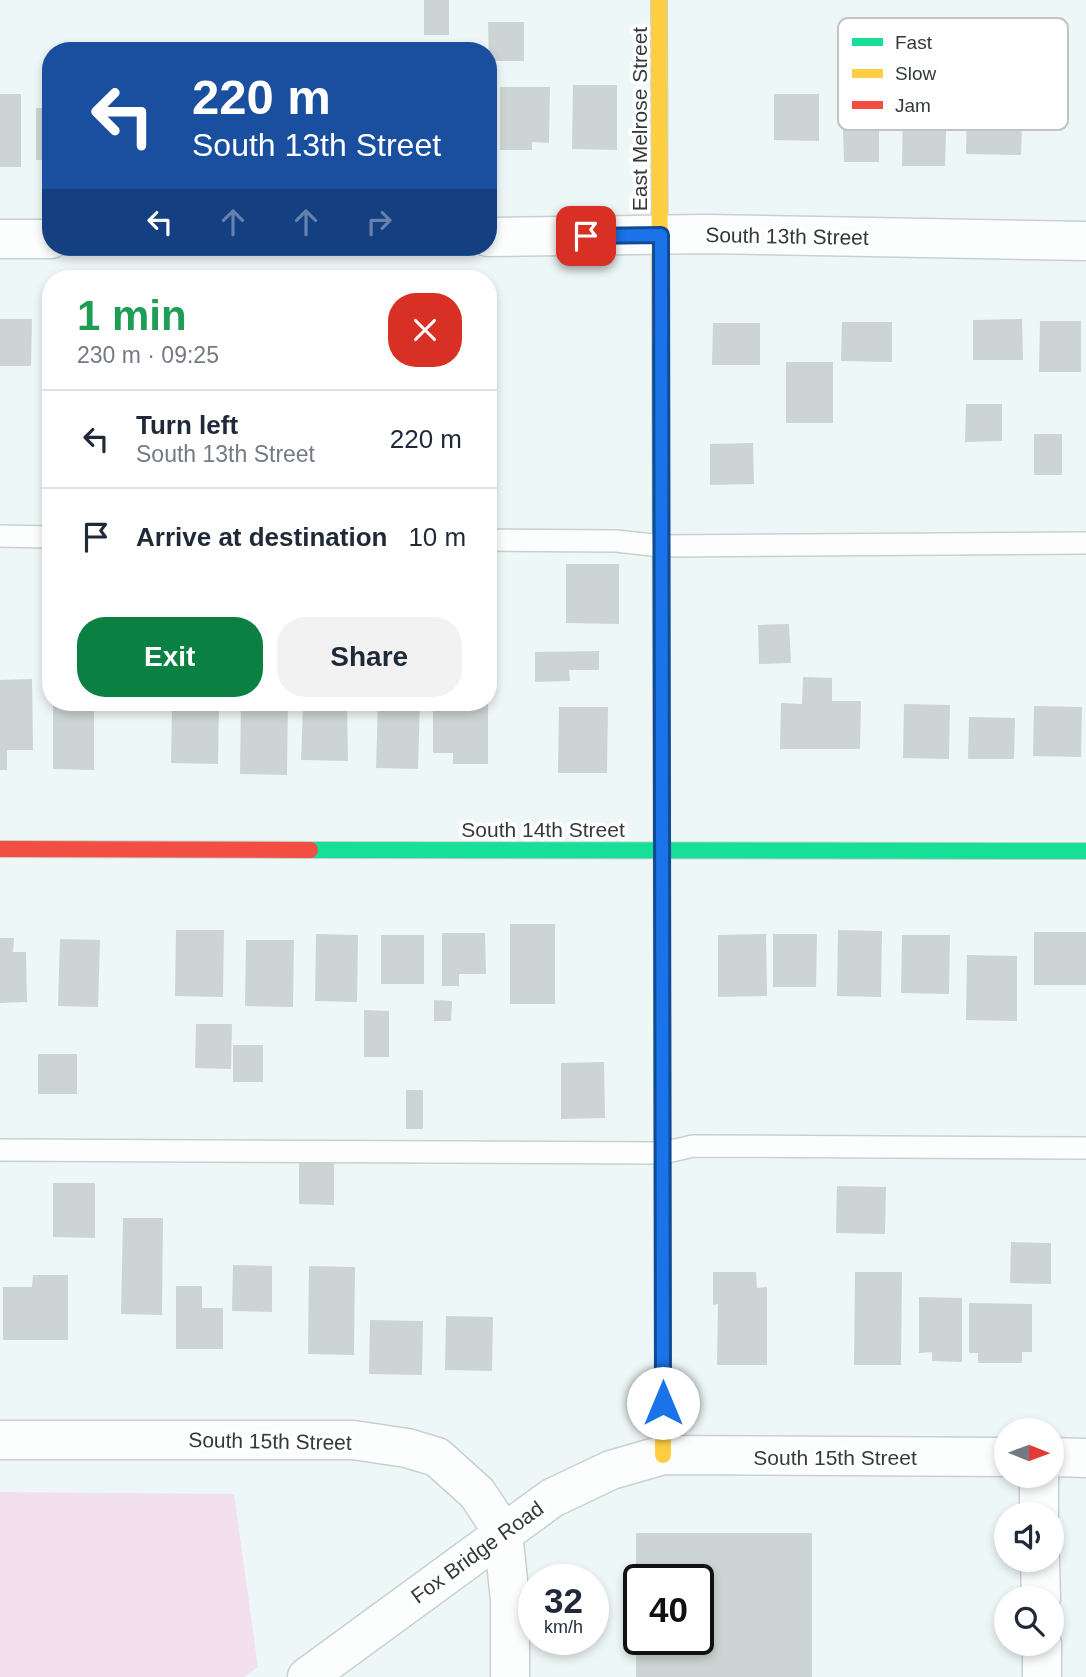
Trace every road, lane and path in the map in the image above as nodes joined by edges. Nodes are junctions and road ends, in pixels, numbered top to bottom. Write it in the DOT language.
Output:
graph roads {
  1 [pos="659,0"];
  2 [pos="661,235"];
  3 [pos="497,237"];
  4 [pos="0,239"];
  5 [pos="42,239"];
  6 [pos="1086,241"];
  7 [pos="0,536"];
  8 [pos="42,537"];
  9 [pos="497,540"];
  10 [pos="1086,543"];
  11 [pos="661,546"];
  12 [pos="0,849"];
  13 [pos="662,851"];
  14 [pos="1086,851"];
  15 [pos="1086,1148"];
  16 [pos="0,1150"];
  17 [pos="663,1153"];
  18 [pos="0,1440"];
  19 [pos="663,1455"];
  20 [pos="994,1457"];
  21 [pos="1064,1457"];
  22 [pos="1086,1458"];
  23 [pos="503,1532"];
  24 [pos="1042,1656"];
  25 [pos="307,1677"];
  26 [pos="510,1677"];
  27 [pos="1042,1677"];
  1 -- 2 [label="street, East Melrose Street"];
  2 -- 3 [label="street, South 13th Street"];
  2 -- 6 [label="street, South 13th Street"];
  2 -- 11 [label="street, East Melrose Street"];
  4 -- 5 [label="street"];
  7 -- 8 [label="lane"];
  9 -- 11 [label="lane"];
  10 -- 11 [label="lane"];
  11 -- 13 [label="street, East Melrose Street"];
  12 -- 13 [label="street, South 14th Street"];
  13 -- 14 [label="street, South 14th Street"];
  13 -- 17 [label="street, East Melrose Street"];
  15 -- 17 [label="lane"];
  16 -- 17 [label="lane"];
  17 -- 19 [label="street, East Melrose Street"];
  18 -- 23 [label="street, South 15th Street"];
  19 -- 20 [label="street, South 15th Street"];
  19 -- 23 [label="street, Fox Bridge Road"];
  21 -- 22 [label="street"];
  23 -- 25 [label="street, Fox Bridge Road"];
  23 -- 26 [label="street"];
  24 -- 27 [label="street"];
}
